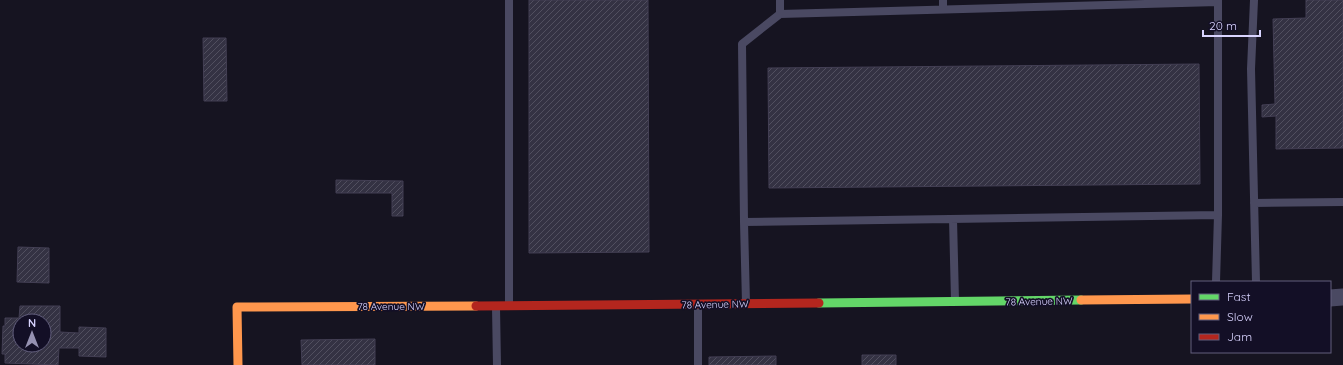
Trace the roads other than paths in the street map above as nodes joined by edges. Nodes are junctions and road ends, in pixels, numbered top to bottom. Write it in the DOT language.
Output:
graph roads {
  1 [pos="509,0"];
  2 [pos="780,0"];
  3 [pos="943,0"];
  4 [pos="1254,0"];
  5 [pos="1218,1"];
  6 [pos="943,9"];
  7 [pos="780,14"];
  8 [pos="1343,202"];
  9 [pos="1254,203"];
  10 [pos="1218,215"];
  11 [pos="953,219"];
  12 [pos="744,222"];
  13 [pos="1216,281"];
  14 [pos="1256,281"];
  15 [pos="1331,298"];
  16 [pos="1343,298"];
  17 [pos="1191,299"];
  18 [pos="955,302"];
  19 [pos="746,303"];
  20 [pos="698,304"];
  21 [pos="496,306"];
  22 [pos="509,306"];
  23 [pos="238,365"];
  24 [pos="497,365"];
  25 [pos="698,365"];
  1 -- 22 [label="lane"];
  2 -- 7 [label="lane"];
  3 -- 6 [label="lane"];
  4 -- 9 [label="lane"];
  5 -- 6 [label="lane"];
  5 -- 10 [label="lane"];
  6 -- 7 [label="lane"];
  7 -- 12 [label="lane"];
  8 -- 9 [label="lane"];
  9 -- 14 [label="lane"];
  10 -- 11 [label="lane"];
  10 -- 13 [label="lane"];
  11 -- 12 [label="lane"];
  11 -- 18 [label="lane"];
  12 -- 19 [label="lane"];
  15 -- 16 [label="street"];
  17 -- 18 [label="street, 78 Avenue NW"];
  18 -- 19 [label="street, 78 Avenue NW"];
  19 -- 20 [label="street, 78 Avenue NW"];
  20 -- 22 [label="street, 78 Avenue NW"];
  20 -- 25 [label="lane"];
  21 -- 22 [label="street, 78 Avenue NW"];
  21 -- 23 [label="street, 78 Avenue NW"];
  21 -- 24 [label="lane"];
}
